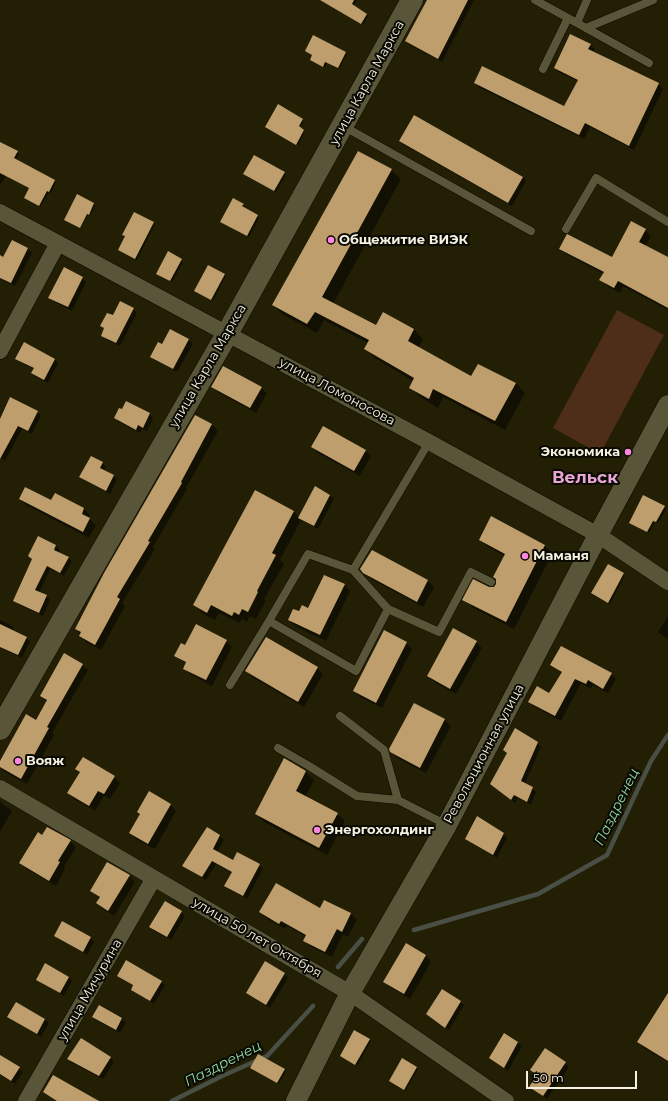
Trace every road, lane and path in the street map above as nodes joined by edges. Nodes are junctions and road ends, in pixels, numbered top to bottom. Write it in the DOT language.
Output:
graph roads {
  1 [pos="412,0"];
  2 [pos="535,0"];
  3 [pos="587,0"];
  4 [pos="653,0"];
  5 [pos="568,18"];
  6 [pos="577,23"];
  7 [pos="586,28"];
  8 [pos="649,63"];
  9 [pos="543,69"];
  10 [pos="343,126"];
  11 [pos="0,212"];
  12 [pos="668,222"];
  13 [pos="566,229"];
  14 [pos="532,231"];
  15 [pos="58,243"];
  16 [pos="226,334"];
  17 [pos="0,351"];
  18 [pos="668,405"];
  19 [pos="429,442"];
  20 [pos="598,535"];
  21 [pos="353,570"];
  22 [pos="491,582"];
  23 [pos="668,582"];
  24 [pos="388,609"];
  25 [pos="269,622"];
  26 [pos="230,685"];
  27 [pos="340,716"];
  28 [pos="0,729"];
  29 [pos="278,748"];
  30 [pos="0,788"];
  31 [pos="398,800"];
  32 [pos="447,825"];
  33 [pos="154,878"];
  34 [pos="350,993"];
  35 [pos="26,1101"];
  36 [pos="296,1101"];
  37 [pos="506,1101"];
  1 -- 10 [label="main road, улица Карла Маркса"];
  2 -- 5 [label="lane"];
  3 -- 6 [label="lane"];
  4 -- 7 [label="lane"];
  5 -- 6 [label="lane"];
  5 -- 9 [label="lane"];
  6 -- 7 [label="lane"];
  7 -- 8 [label="lane"];
  10 -- 14 [label="lane"];
  10 -- 16 [label="main road, улица Карла Маркса"];
  11 -- 15 [label="street, улица Ломоносова"];
  12 -- 13 [label="lane"];
  15 -- 16 [label="street, улица Ломоносова"];
  15 -- 17 [label="street"];
  16 -- 19 [label="street, улица Ломоносова"];
  16 -- 28 [label="main road, улица Карла Маркса"];
  18 -- 20 [label="street, Революционная улица"];
  19 -- 20 [label="street, улица Ломоносова"];
  19 -- 21 [label="lane"];
  20 -- 23 [label="street, улица Ломоносова"];
  20 -- 32 [label="street, Революционная улица"];
  21 -- 24 [label="lane"];
  21 -- 25 [label="lane"];
  22 -- 24 [label="lane"];
  24 -- 25 [label="lane"];
  25 -- 26 [label="lane"];
  27 -- 31 [label="lane"];
  29 -- 31 [label="lane"];
  30 -- 33 [label="street, улица 50 лет Октября"];
  31 -- 32 [label="lane"];
  32 -- 34 [label="street, Революционная улица"];
  33 -- 34 [label="street, улица 50 лет Октября"];
  33 -- 35 [label="street, улица Мичурина"];
  34 -- 36 [label="street, Революционная улица"];
  34 -- 37 [label="street, улица 50 лет Октября"];
}
